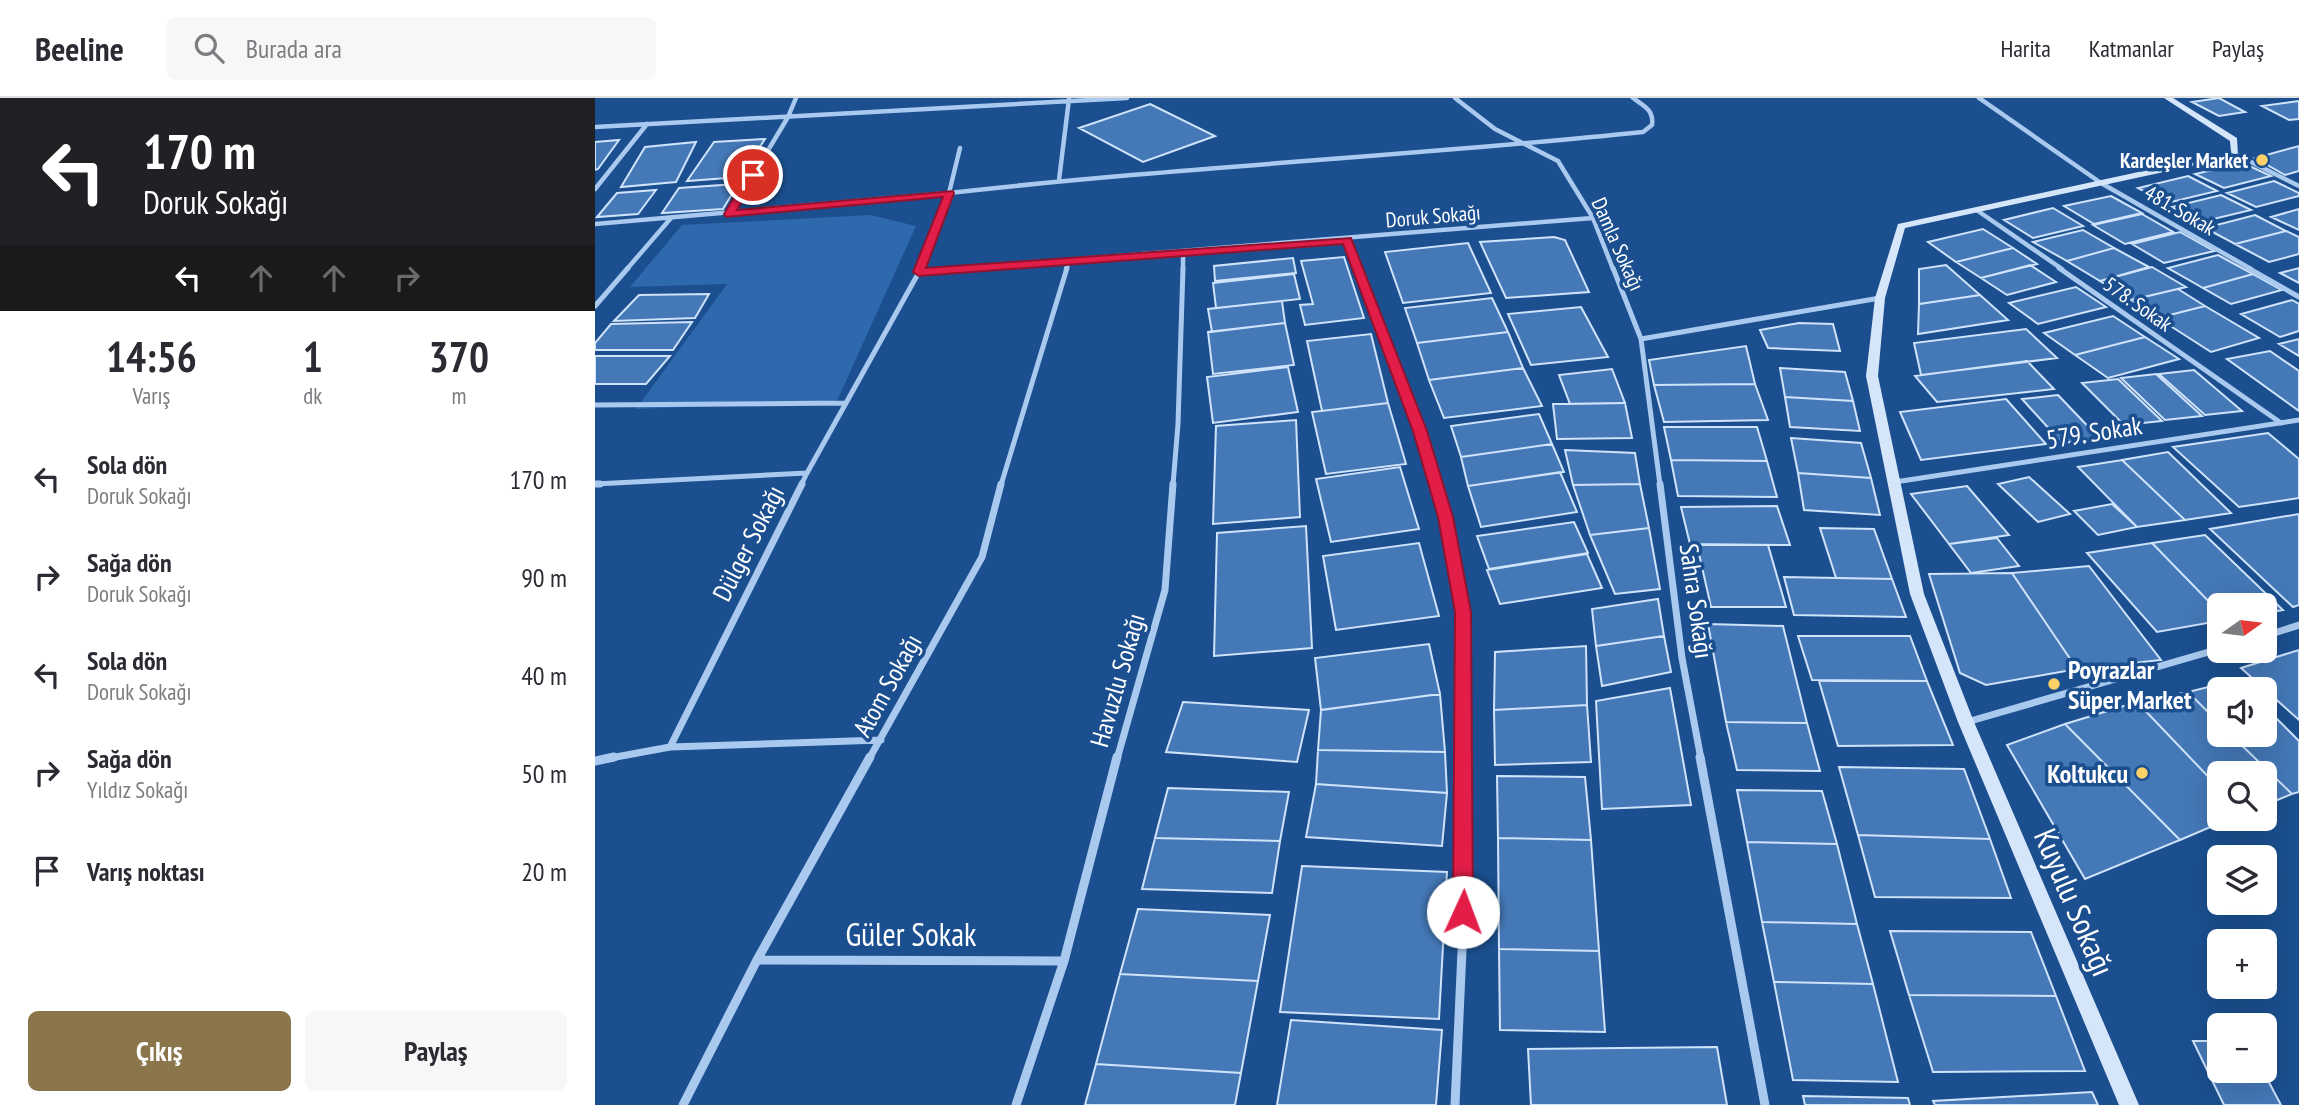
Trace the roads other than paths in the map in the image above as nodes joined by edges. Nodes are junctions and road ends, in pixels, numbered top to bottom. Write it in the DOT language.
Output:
graph roads {
  1 [pos="796,98"];
  2 [pos="1127,98"];
  3 [pos="1455,98"];
  4 [pos="1633,98"];
  5 [pos="1979,98"];
  6 [pos="2168,98"];
  7 [pos="1069,100"];
  8 [pos="788,117"];
  9 [pos="647,124"];
  10 [pos="595,127"];
  11 [pos="1530,145"];
  12 [pos="960,148"];
  13 [pos="2235,154"];
  14 [pos="1059,180"];
  15 [pos="2101,183"];
  16 [pos="2299,186"];
  17 [pos="595,189"];
  18 [pos="949,193"];
  19 [pos="1978,212"];
  20 [pos="730,214"];
  21 [pos="671,218"];
  22 [pos="1593,218"];
  23 [pos="595,224"];
  24 [pos="1347,240"];
  25 [pos="1183,253"];
  26 [pos="1069,261"];
  27 [pos="919,272"];
  28 [pos="2299,297"];
  29 [pos="1880,298"];
  30 [pos="595,306"];
  31 [pos="1641,339"];
  32 [pos="846,403"];
  33 [pos="595,405"];
  34 [pos="2299,420"];
  35 [pos="2281,423"];
  36 [pos="807,473"];
  37 [pos="1895,482"];
  38 [pos="595,484"];
  39 [pos="2299,625"];
  40 [pos="2277,632"];
  41 [pos="2207,653"];
  42 [pos="1966,722"];
  43 [pos="881,740"];
  44 [pos="670,747"];
  45 [pos="595,761"];
  46 [pos="757,960"];
  47 [pos="1064,961"];
  48 [pos="683,1105"];
  49 [pos="1016,1105"];
  50 [pos="1455,1105"];
  51 [pos="1765,1105"];
  52 [pos="2129,1105"];
  1 -- 8 [label="street"];
  2 -- 7 [label="street"];
  3 -- 11 [label="street, Damla Sokağı"];
  4 -- 11 [label="street"];
  5 -- 15 [label="street, 481. Sokak"];
  6 -- 13 [label="street"];
  7 -- 8 [label="street"];
  7 -- 14 [label="street"];
  8 -- 9 [label="street"];
  8 -- 20 [label="street"];
  9 -- 10 [label="street"];
  9 -- 17 [label="street"];
  11 -- 14 [label="street"];
  11 -- 22 [label="street, Damla Sokağı"];
  12 -- 18 [label="street"];
  13 -- 15 [label="street"];
  13 -- 16 [label="street"];
  14 -- 18 [label="street"];
  15 -- 19 [label="street"];
  15 -- 28 [label="street, 481. Sokak"];
  18 -- 20 [label="street"];
  18 -- 27 [label="street"];
  19 -- 29 [label="street, Kuyulu Sokağı"];
  19 -- 35 [label="street, 578. Sokak"];
  20 -- 21 [label="street"];
  21 -- 23 [label="street"];
  21 -- 30 [label="street"];
  22 -- 24 [label="street, Doruk Sokağı"];
  22 -- 31 [label="street, Damla Sokağı"];
  24 -- 25 [label="street, Doruk Sokağı"];
  24 -- 50 [label="street"];
  25 -- 26 [label="street, Doruk Sokağı"];
  25 -- 47 [label="street, Havuzlu Sokağı"];
  26 -- 27 [label="street, Doruk Sokağı"];
  26 -- 43 [label="street, Atom Sokağı"];
  27 -- 32 [label="street"];
  29 -- 31 [label="street"];
  29 -- 37 [label="street, Kuyulu Sokağı"];
  31 -- 51 [label="street, Sahra Sokağı"];
  32 -- 33 [label="street"];
  32 -- 36 [label="street"];
  34 -- 35 [label="street, 579. Sokak"];
  35 -- 37 [label="street, 579. Sokak"];
  36 -- 38 [label="street, Dülger Sokağı"];
  36 -- 44 [label="street, Dülger Sokağı"];
  37 -- 42 [label="street, Kuyulu Sokağı"];
  39 -- 40 [label="street"];
  41 -- 42 [label="street"];
  42 -- 52 [label="street, Kuyulu Sokağı"];
  43 -- 44 [label="street"];
  43 -- 46 [label="street, Atom Sokağı"];
  44 -- 45 [label="street"];
  46 -- 47 [label="street, Güler Sokak"];
  46 -- 48 [label="street, Atom Sokağı"];
  47 -- 49 [label="street, Havuzlu Sokağı"];
}
